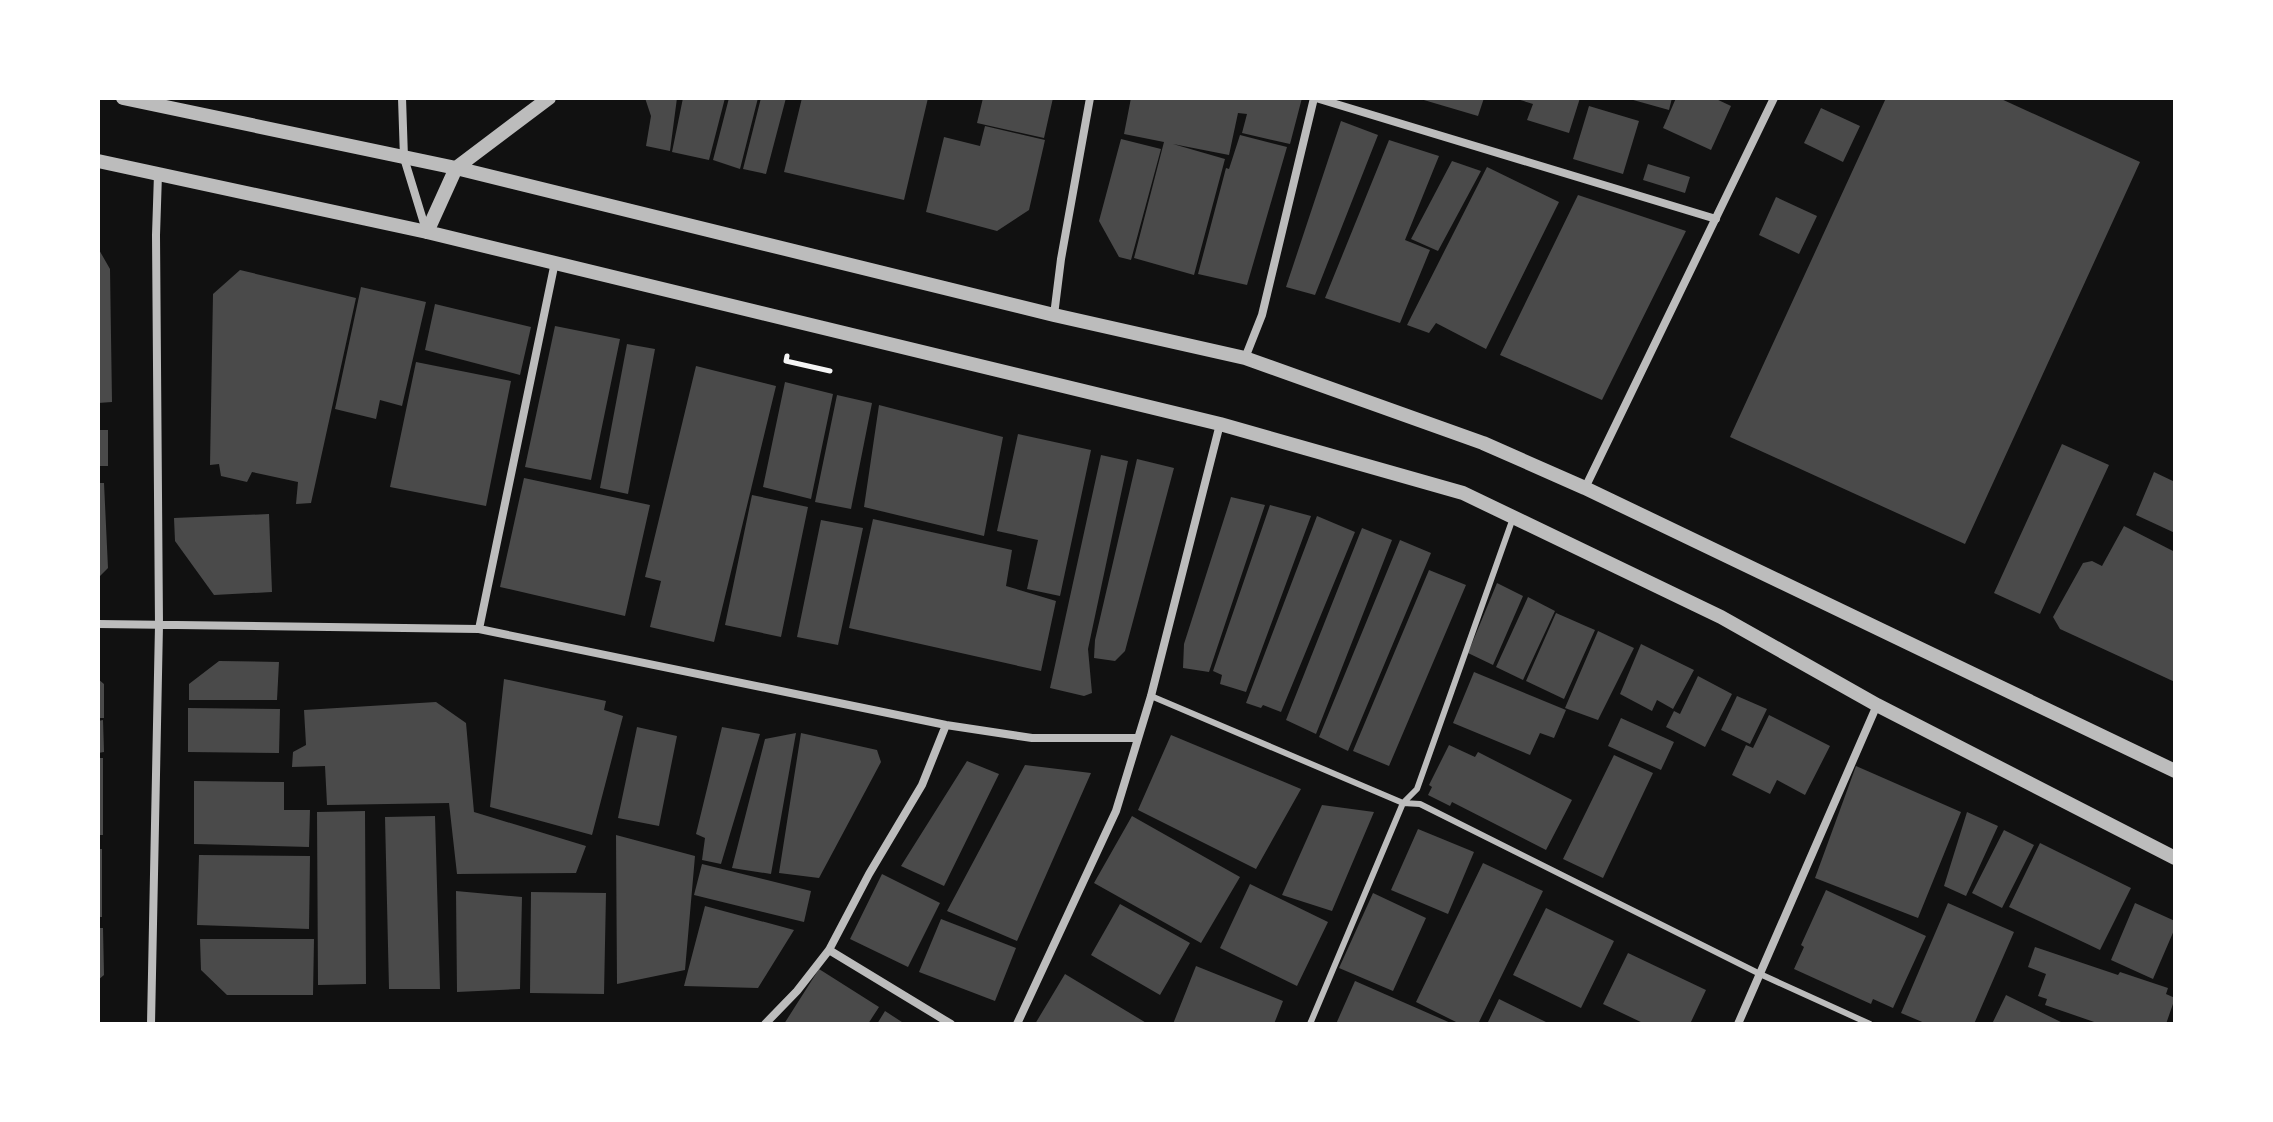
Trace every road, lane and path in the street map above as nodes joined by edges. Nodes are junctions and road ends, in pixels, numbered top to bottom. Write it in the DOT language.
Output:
graph roads {
  1 [pos="123,98"];
  2 [pos="402,98"];
  3 [pos="549,98"];
  4 [pos="1090,98"];
  5 [pos="1315,98"];
  6 [pos="1774,98"];
  7 [pos="404,158"];
  8 [pos="98,161"];
  9 [pos="456,168"];
  10 [pos="158,173"];
  11 [pos="1716,219"];
  12 [pos="427,232"];
  13 [pos="555,262"];
  14 [pos="1054,315"];
  15 [pos="787,355"];
  16 [pos="1245,358"];
  17 [pos="839,373"];
  18 [pos="1220,424"];
  19 [pos="1585,488"];
  20 [pos="1513,518"];
  21 [pos="98,624"];
  22 [pos="159,625"];
  23 [pos="479,629"];
  24 [pos="1151,696"];
  25 [pos="1877,705"];
  26 [pos="946,725"];
  27 [pos="1136,738"];
  28 [pos="2175,771"];
  29 [pos="1403,803"];
  30 [pos="2175,858"];
  31 [pos="829,950"];
  32 [pos="1760,974"];
  33 [pos="151,1024"];
  34 [pos="765,1024"];
  35 [pos="951,1024"];
  36 [pos="1017,1024"];
  37 [pos="1310,1024"];
  38 [pos="1738,1024"];
  39 [pos="1870,1024"];
  1 -- 7 [label="street"];
  2 -- 7 [label="street"];
  3 -- 9 [label="street"];
  4 -- 14 [label="street"];
  5 -- 11 [label="street"];
  5 -- 16 [label="street"];
  6 -- 11 [label="street"];
  7 -- 9 [label="street"];
  7 -- 12 [label="street"];
  8 -- 10 [label="street"];
  9 -- 12 [label="street"];
  9 -- 14 [label="street"];
  10 -- 12 [label="street"];
  10 -- 22 [label="street"];
  11 -- 19 [label="street"];
  12 -- 13 [label="street"];
  13 -- 18 [label="street"];
  13 -- 23 [label="street"];
  14 -- 16 [label="street"];
  15 -- 17 [label="path"];
  16 -- 19 [label="street"];
  18 -- 20 [label="street"];
  18 -- 24 [label="street"];
  19 -- 28 [label="street"];
  20 -- 25 [label="street"];
  20 -- 29 [label="lane"];
  21 -- 22 [label="street"];
  22 -- 23 [label="street"];
  22 -- 33 [label="street"];
  23 -- 26 [label="street"];
  24 -- 27 [label="street"];
  24 -- 29 [label="lane"];
  25 -- 30 [label="street"];
  25 -- 32 [label="street"];
  26 -- 27 [label="street"];
  26 -- 31 [label="street"];
  27 -- 36 [label="street"];
  29 -- 32 [label="lane"];
  29 -- 37 [label="lane"];
  31 -- 34 [label="street"];
  31 -- 35 [label="street"];
  32 -- 38 [label="street"];
  32 -- 39 [label="lane"];
}
